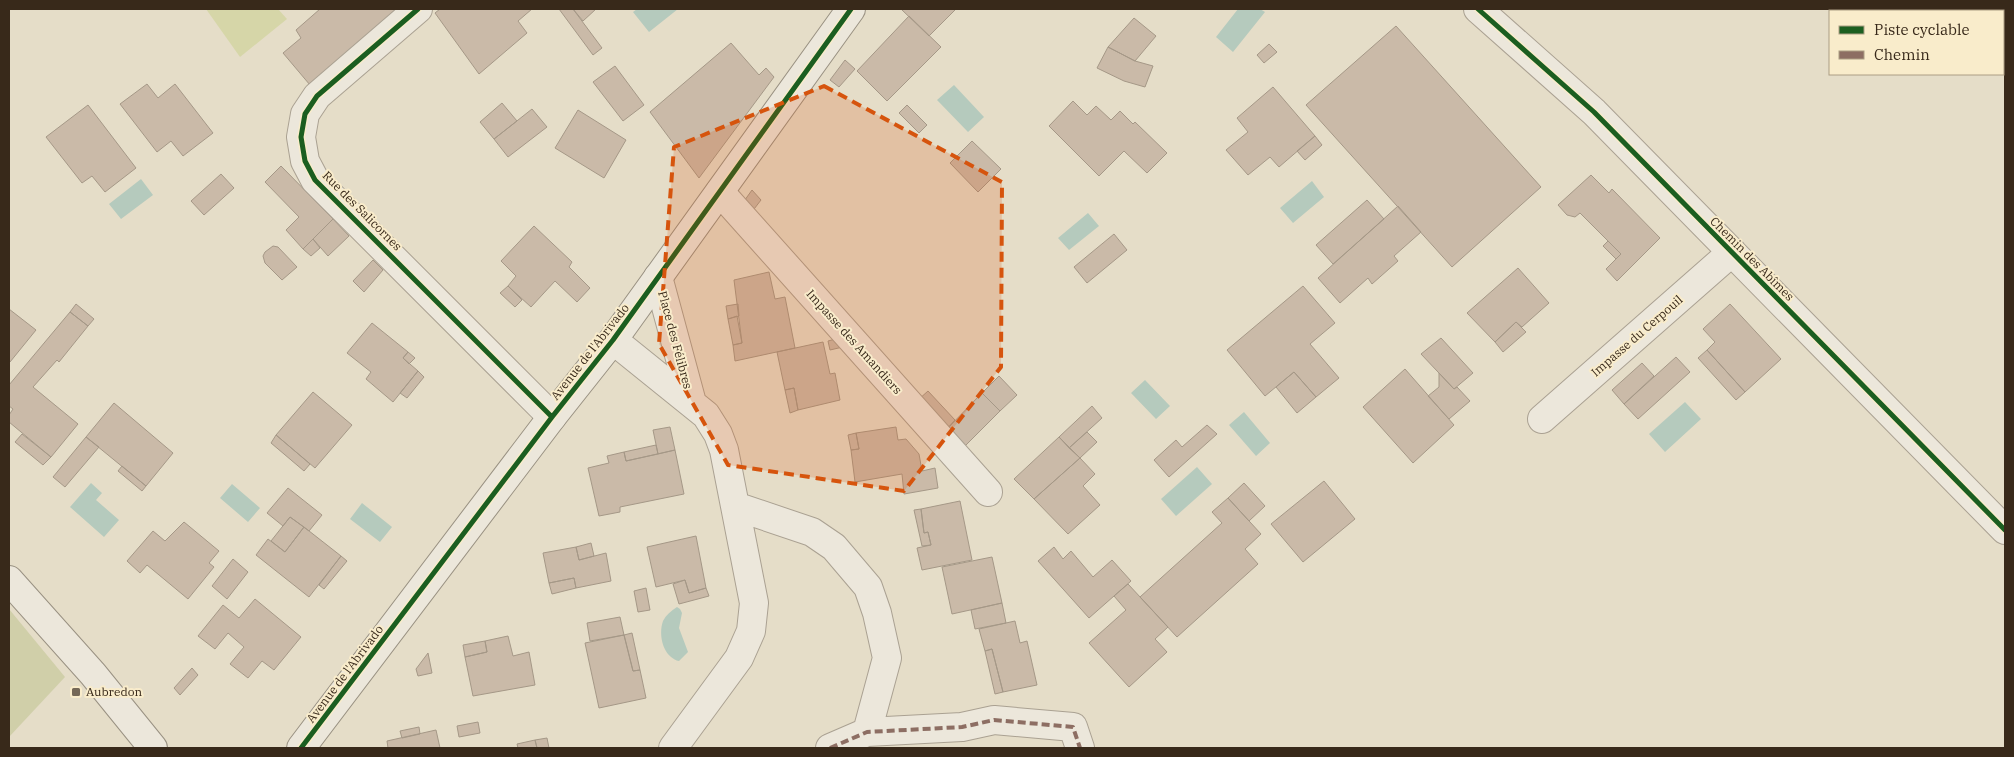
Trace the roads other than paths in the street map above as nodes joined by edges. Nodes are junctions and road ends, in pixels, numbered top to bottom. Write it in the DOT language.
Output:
graph roads {
  1 [pos="418,9"];
  2 [pos="851,9"];
  3 [pos="1478,9"];
  4 [pos="720,192"];
  5 [pos="1732,252"];
  6 [pos="658,277"];
  7 [pos="613,340"];
  8 [pos="692,403"];
  9 [pos="552,417"];
  10 [pos="1542,419"];
  11 [pos="988,492"];
  12 [pos="735,506"];
  13 [pos="2005,530"];
  14 [pos="9,580"];
  15 [pos="867,732"];
  16 [pos="153,748"];
  17 [pos="301,748"];
  18 [pos="673,748"];
  19 [pos="830,748"];
  20 [pos="1080,748"];
  1 -- 9 [label="street, Rue des Salicornes"];
  2 -- 4 [label="street, Avenue de l'Abrivado"];
  3 -- 5 [label="street, Chemin des Abîmes"];
  4 -- 6 [label="street, Avenue de l'Abrivado"];
  4 -- 11 [label="street, Impasse des Amandiers"];
  5 -- 10 [label="street, Impasse du Cerpouil"];
  5 -- 13 [label="street, Chemin des Abîmes"];
  6 -- 7 [label="street, Avenue de l'Abrivado"];
  6 -- 8 [label="street, Place des Félibres"];
  7 -- 8 [label="street, Place des Félibres"];
  7 -- 9 [label="street, Avenue de l'Abrivado"];
  8 -- 12 [label="street, Place des Félibres"];
  9 -- 17 [label="street, Avenue de l'Abrivado"];
  12 -- 15 [label="street"];
  12 -- 18 [label="street, Place des Félibres"];
  14 -- 16 [label="street"];
  15 -- 19 [label="street"];
  15 -- 20 [label="street"];
}
